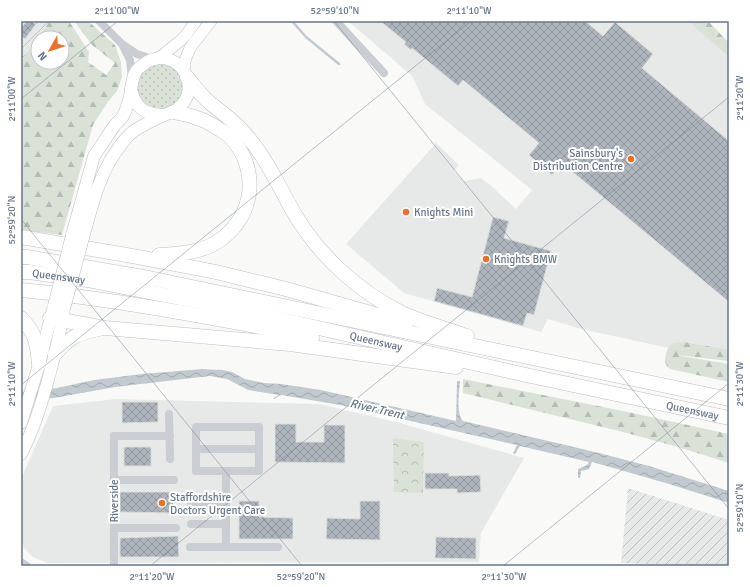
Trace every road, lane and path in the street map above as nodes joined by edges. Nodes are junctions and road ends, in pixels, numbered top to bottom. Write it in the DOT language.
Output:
graph roads {
  1 [pos="99,21"];
  2 [pos="196,21"];
  3 [pos="211,21"];
  4 [pos="336,21"];
  5 [pos="122,44"];
  6 [pos="156,59"];
  7 [pos="384,73"];
  8 [pos="186,74"];
  9 [pos="132,84"];
  10 [pos="169,114"];
  11 [pos="21,237"];
  12 [pos="78,237"];
  13 [pos="138,256"];
  14 [pos="21,257"];
  15 [pos="21,272"];
  16 [pos="21,290"];
  17 [pos="57,313"];
  18 [pos="21,318"];
  19 [pos="105,328"];
  20 [pos="55,354"];
  21 [pos="536,358"];
  22 [pos="434,365"];
  23 [pos="43,367"];
  24 [pos="526,375"];
  25 [pos="729,399"];
  26 [pos="169,414"];
  27 [pos="729,418"];
  28 [pos="21,423"];
  29 [pos="170,436"];
  30 [pos="196,449"];
  31 [pos="259,449"];
  32 [pos="21,454"];
  33 [pos="170,458"];
  34 [pos="226,471"];
  35 [pos="114,480"];
  36 [pos="174,480"];
  37 [pos="191,503"];
  38 [pos="226,503"];
  39 [pos="191,524"];
  40 [pos="226,524"];
  41 [pos="114,528"];
  42 [pos="176,528"];
  43 [pos="190,547"];
  44 [pos="226,547"];
  45 [pos="278,547"];
  46 [pos="21,562"];
  47 [pos="27,566"];
  48 [pos="114,566"];
  1 -- 5 [label="street"];
  2 -- 6 [label="street"];
  3 -- 8 [label="street"];
  4 -- 7 [label="street"];
  5 -- 6 [label="street"];
  5 -- 9 [label="street"];
  6 -- 8 [label="main road"];
  6 -- 9 [label="main road"];
  8 -- 10 [label="main road"];
  8 -- 21 [label="highway"];
  9 -- 10 [label="main road"];
  9 -- 12 [label="main road"];
  10 -- 12 [label="main road"];
  10 -- 13 [label="highway"];
  11 -- 13 [label="highway"];
  12 -- 17 [label="main road, bridge"];
  13 -- 21 [label="highway"];
  14 -- 21 [label="highway, Queensway"];
  15 -- 24 [label="highway, Queensway"];
  16 -- 22 [label="highway"];
  17 -- 19 [label="highway"];
  17 -- 20 [label="main road"];
  17 -- 23 [label="main road"];
  18 -- 23 [label="highway"];
  19 -- 20 [label="highway"];
  19 -- 22 [label="highway"];
  20 -- 23 [label="main road"];
  21 -- 25 [label="highway, Queensway"];
  22 -- 24 [label="highway"];
  23 -- 28 [label="main road"];
  23 -- 32 [label="main road"];
  24 -- 27 [label="highway, Queensway"];
  26 -- 29 [label="street"];
  29 -- 33 [label="street"];
  29 -- 35 [label="street, Riverside"];
  30 -- 31 [label="street"];
  30 -- 31 [label="street"];
  30 -- 34 [label="street"];
  31 -- 34 [label="street"];
  34 -- 38 [label="street"];
  35 -- 36 [label="street"];
  35 -- 41 [label="street, Riverside"];
  37 -- 38 [label="street"];
  38 -- 40 [label="street"];
  39 -- 40 [label="street"];
  40 -- 44 [label="street"];
  41 -- 42 [label="street"];
  41 -- 48 [label="street, Riverside"];
  43 -- 44 [label="street"];
  44 -- 45 [label="street"];
  46 -- 47 [label="street"];
}
